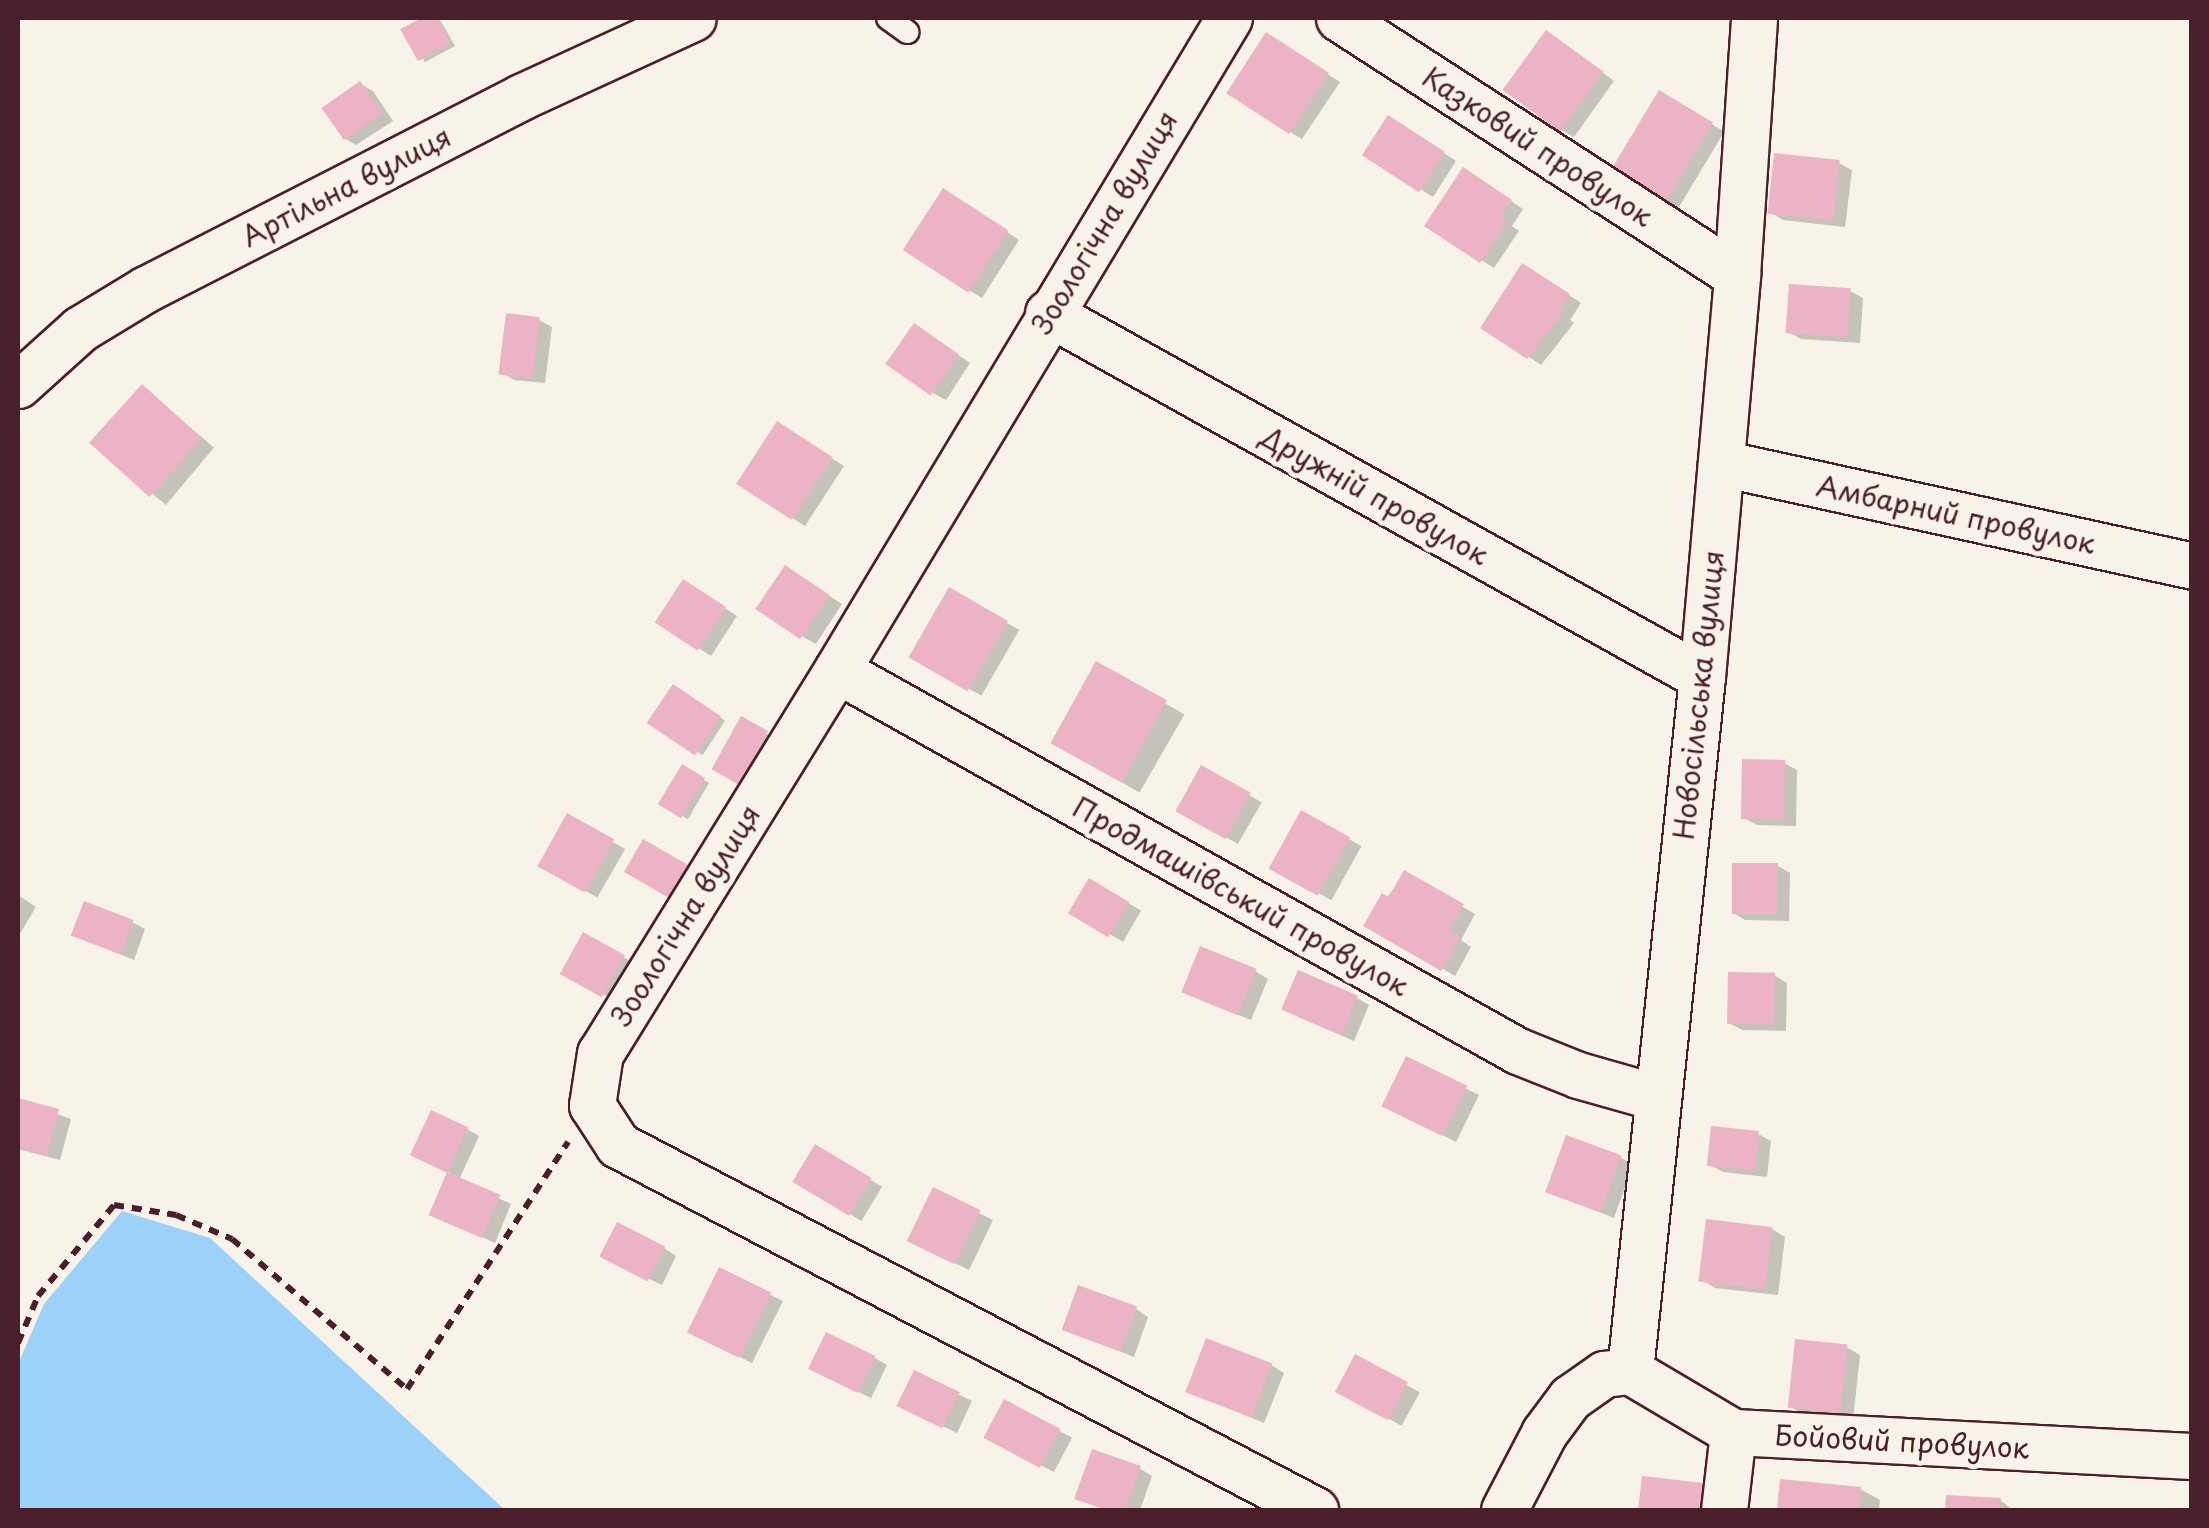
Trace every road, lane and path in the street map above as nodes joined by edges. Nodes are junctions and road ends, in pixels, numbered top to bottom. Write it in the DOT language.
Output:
graph roads {
  1 [pos="693,18"];
  2 [pos="888,18"];
  3 [pos="1229,18"];
  4 [pos="1339,18"];
  5 [pos="1754,18"];
  6 [pos="907,32"];
  7 [pos="1738,275"];
  8 [pos="1048,313"];
  9 [pos="18,385"];
  10 [pos="1720,463"];
  11 [pos="2192,566"];
  12 [pos="838,670"];
  13 [pos="1702,677"];
  14 [pos="1656,1097"];
  15 [pos="592,1105"];
  16 [pos="18,1343"];
  17 [pos="1630,1372"];
  18 [pos="1733,1432"];
  19 [pos="2192,1456"];
  20 [pos="1315,1510"];
  21 [pos="1504,1510"];
  22 [pos="1724,1510"];
  1 -- 9 [label="street, Артільна вулиця"];
  2 -- 6 [label="lane"];
  3 -- 8 [label="street, Зоологічна вулиця"];
  4 -- 7 [label="street, Казковий провулок"];
  5 -- 7 [label="street, Новосільська вулиця"];
  7 -- 10 [label="street, Новосільська вулиця"];
  8 -- 12 [label="street, Зоологічна вулиця"];
  8 -- 13 [label="street, Дружній провулок"];
  10 -- 11 [label="street, Амбарний провулок"];
  10 -- 13 [label="street, Новосільська вулиця"];
  12 -- 14 [label="street, Продмашівський провулок"];
  12 -- 15 [label="street, Зоологічна вулиця"];
  13 -- 14 [label="street, Новосільська вулиця"];
  14 -- 17 [label="street, Новосільська вулиця"];
  15 -- 16 [label="path"];
  15 -- 20 [label="street"];
  17 -- 18 [label="street, Бойовий провулок"];
  17 -- 21 [label="street"];
  18 -- 19 [label="street, Бойовий провулок"];
  18 -- 22 [label="street"];
}
